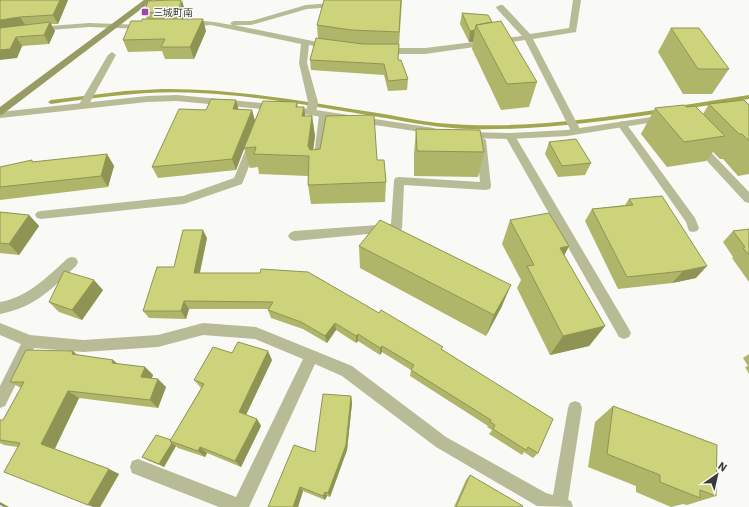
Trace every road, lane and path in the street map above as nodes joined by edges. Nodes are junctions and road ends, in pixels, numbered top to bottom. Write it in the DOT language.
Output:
graph roads {
  1 [pos="149,0"];
  2 [pos="577,0"];
  3 [pos="332,5"];
  4 [pos="500,7"];
  5 [pos="211,23"];
  6 [pos="115,25"];
  7 [pos="179,26"];
  8 [pos="151,28"];
  9 [pos="26,30"];
  10 [pos="528,37"];
  11 [pos="305,43"];
  12 [pos="339,48"];
  13 [pos="369,51"];
  14 [pos="112,55"];
  15 [pos="84,104"];
  16 [pos="312,109"];
  17 [pos="0,114"];
  18 [pos="324,115"];
  19 [pos="673,117"];
  20 [pos="622,124"];
  21 [pos="576,131"];
  22 [pos="480,135"];
  23 [pos="256,136"];
  24 [pos="510,136"];
  25 [pos="693,139"];
  26 [pos="318,166"];
  27 [pos="749,199"];
  28 [pos="41,215"];
  29 [pos="693,228"];
  30 [pos="294,236"];
  31 [pos="72,262"];
  32 [pos="0,308"];
  33 [pos="0,329"];
  34 [pos="624,333"];
  35 [pos="30,342"];
  36 [pos="312,356"];
  37 [pos="0,401"];
  38 [pos="575,408"];
  39 [pos="138,467"];
  40 [pos="562,506"];
  41 [pos="240,507"];
  1 -- 6 [label="main road"];
  2 -- 10 [label="street"];
  3 -- 5 [label="street"];
  4 -- 10 [label="street"];
  5 -- 7 [label="street"];
  5 -- 11 [label="street"];
  6 -- 8 [label="street"];
  6 -- 9 [label="street"];
  6 -- 17 [label="main road"];
  10 -- 13 [label="street"];
  10 -- 21 [label="street"];
  11 -- 12 [label="street"];
  11 -- 16 [label="street"];
  14 -- 15 [label="street"];
  15 -- 16 [label="street"];
  15 -- 17 [label="street"];
  16 -- 18 [label="street"];
  18 -- 22 [label="street"];
  18 -- 26 [label="street"];
  19 -- 20 [label="street"];
  20 -- 21 [label="street"];
  20 -- 29 [label="street"];
  21 -- 24 [label="street"];
  22 -- 24 [label="street"];
  22 -- 30 [label="street"];
  23 -- 28 [label="street"];
  24 -- 34 [label="street"];
  25 -- 27 [label="street"];
  31 -- 32 [label="street"];
  33 -- 35 [label="street"];
  35 -- 36 [label="street"];
  35 -- 37 [label="street"];
  36 -- 40 [label="street"];
  36 -- 41 [label="street"];
  38 -- 40 [label="street"];
  39 -- 41 [label="street"];
}
